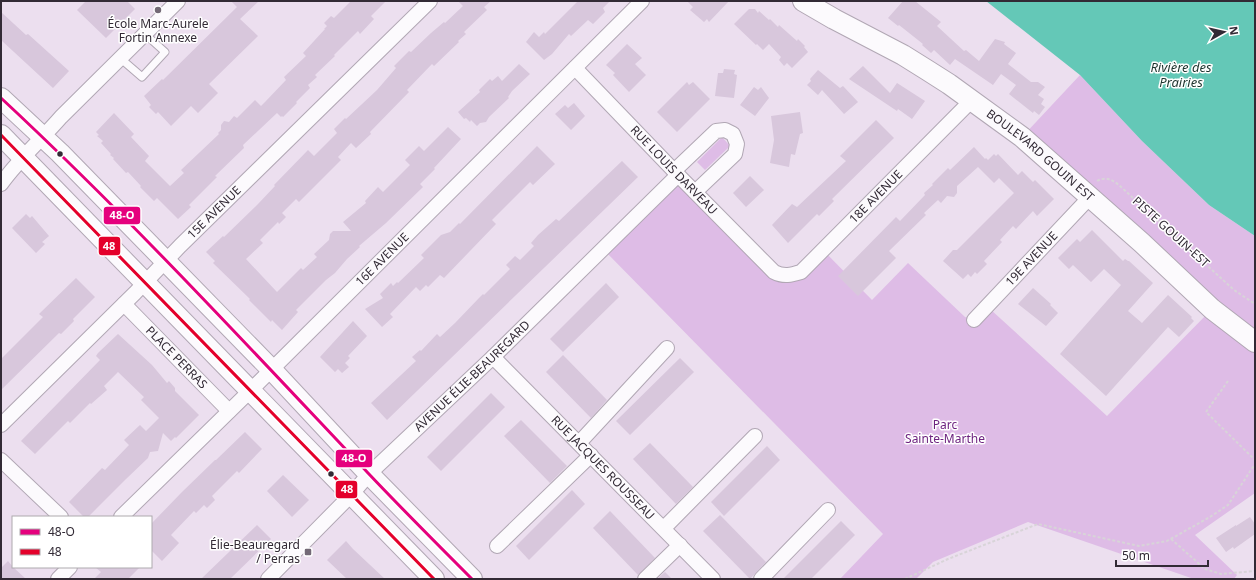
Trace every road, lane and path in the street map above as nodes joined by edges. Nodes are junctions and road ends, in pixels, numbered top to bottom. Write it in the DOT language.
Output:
graph roads {
  1 [pos="178,1"];
  2 [pos="430,1"];
  3 [pos="642,1"];
  4 [pos="803,1"];
  5 [pos="145,34"];
  6 [pos="120,58"];
  7 [pos="575,68"];
  8 [pos="1,98"];
  9 [pos="971,101"];
  10 [pos="1,135"];
  11 [pos="44,136"];
  12 [pos="23,156"];
  13 [pos="676,173"];
  14 [pos="1,184"];
  15 [pos="695,192"];
  16 [pos="1086,194"];
  17 [pos="166,262"];
  18 [pos="774,272"];
  19 [pos="145,281"];
  20 [pos="124,304"];
  21 [pos="1255,304"];
  22 [pos="974,320"];
  23 [pos="1255,342"];
  24 [pos="668,348"];
  25 [pos="492,357"];
  26 [pos="271,369"];
  27 [pos="1228,381"];
  28 [pos="250,391"];
  29 [pos="229,410"];
  30 [pos="1,425"];
  31 [pos="755,436"];
  32 [pos="579,443"];
  33 [pos="591,455"];
  34 [pos="1,460"];
  35 [pos="1255,460"];
  36 [pos="1255,464"];
  37 [pos="369,474"];
  38 [pos="351,494"];
  39 [pos="828,510"];
  40 [pos="60,516"];
  41 [pos="122,516"];
  42 [pos="664,528"];
  43 [pos="1171,539"];
  44 [pos="680,545"];
  45 [pos="497,546"];
  46 [pos="69,568"];
  47 [pos="1255,571"];
  48 [pos="58,579"];
  49 [pos="268,579"];
  50 [pos="434,579"];
  51 [pos="472,579"];
  52 [pos="645,579"];
  53 [pos="713,579"];
  54 [pos="762,579"];
  55 [pos="905,579"];
  1 -- 5 [label="street"];
  2 -- 17 [label="street, 15E AVENUE"];
  3 -- 7 [label="street, 16E AVENUE"];
  4 -- 9 [label="main road, BOULEVARD GOUIN EST"];
  5 -- 6 [label="street"];
  5 -- 6 [label="lane"];
  6 -- 11 [label="street"];
  7 -- 13 [label="street, RUE LOUIS DARVEAU"];
  7 -- 26 [label="street, 16E AVENUE"];
  8 -- 11 [label="main road"];
  9 -- 16 [label="main road, BOULEVARD GOUIN EST"];
  9 -- 18 [label="street, 18E AVENUE"];
  10 -- 12 [label="main road"];
  11 -- 12 [label="street"];
  11 -- 17 [label="main road"];
  12 -- 14 [label="street"];
  12 -- 19 [label="main road"];
  13 -- 15 [label="street, RUE LOUIS DARVEAU"];
  13 -- 15 [label="street, AVENUE ÉLIE-BEAUREGARD"];
  13 -- 25 [label="street, AVENUE ÉLIE-BEAUREGARD"];
  15 -- 18 [label="street, RUE LOUIS DARVEAU"];
  16 -- 21 [label="path, PISTE GOUIN-EST"];
  16 -- 22 [label="street, 19E AVENUE"];
  16 -- 23 [label="main road, BOULEVARD GOUIN EST"];
  17 -- 19 [label="street, 15E AVENUE"];
  17 -- 26 [label="main road"];
  19 -- 20 [label="street, 15E AVENUE"];
  19 -- 28 [label="main road"];
  20 -- 29 [label="street, PLACE PERRAS"];
  20 -- 30 [label="street, 15E AVENUE"];
  24 -- 32 [label="street"];
  25 -- 32 [label="street, RUE JACQUES ROUSSEAU"];
  25 -- 37 [label="street, AVENUE ÉLIE-BEAUREGARD"];
  26 -- 28 [label="street, 16E AVENUE"];
  26 -- 37 [label="main road"];
  27 -- 35 [label="path"];
  28 -- 29 [label="street, 16E AVENUE"];
  28 -- 38 [label="main road"];
  29 -- 41 [label="street, 16E AVENUE"];
  31 -- 42 [label="street"];
  32 -- 33 [label="street, RUE JACQUES ROUSSEAU"];
  33 -- 42 [label="street, RUE JACQUES ROUSSEAU"];
  33 -- 45 [label="street"];
  34 -- 40 [label="street"];
  36 -- 43 [label="path"];
  37 -- 38 [label="street, AVENUE ÉLIE-BEAUREGARD"];
  37 -- 51 [label="main road"];
  38 -- 49 [label="street, AVENUE ÉLIE-BEAUREGARD"];
  38 -- 50 [label="main road"];
  39 -- 54 [label="street"];
  42 -- 44 [label="street, RUE JACQUES ROUSSEAU"];
  43 -- 47 [label="path"];
  43 -- 55 [label="path"];
  44 -- 52 [label="street"];
  44 -- 53 [label="street, RUE JACQUES ROUSSEAU"];
  46 -- 48 [label="street"];
}
